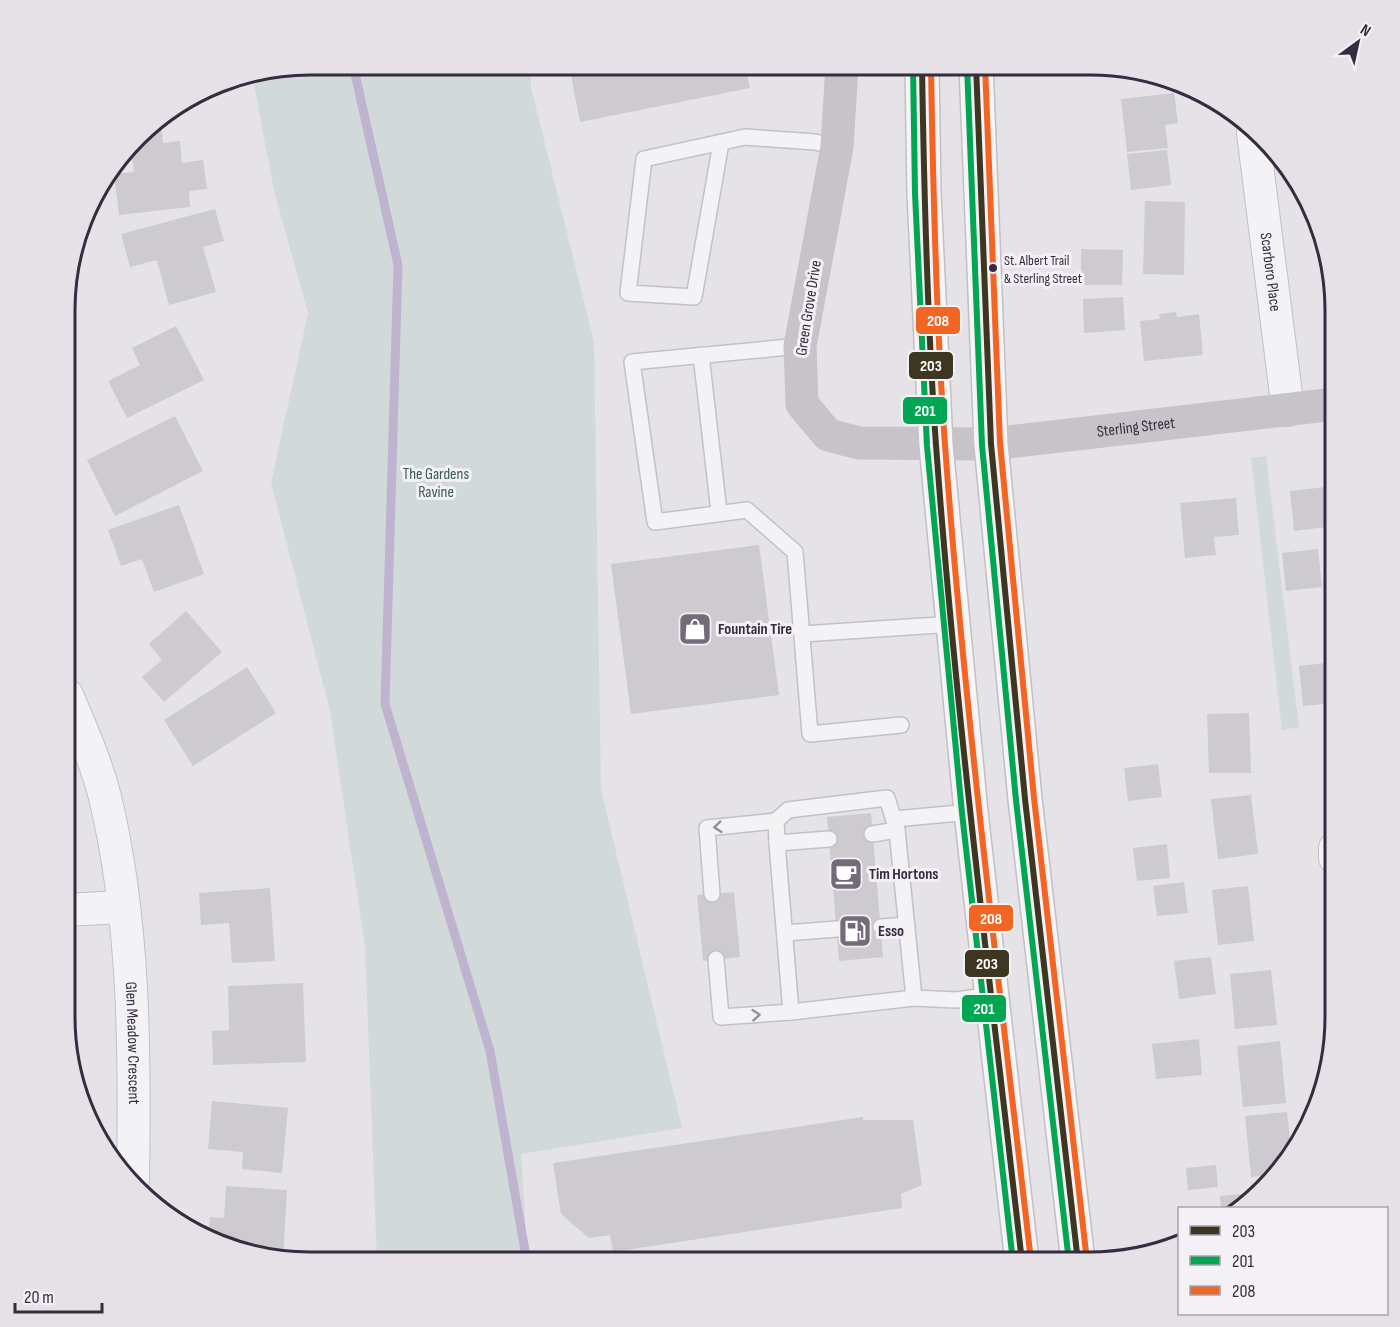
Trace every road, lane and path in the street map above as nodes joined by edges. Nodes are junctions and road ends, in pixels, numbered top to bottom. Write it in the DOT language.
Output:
graph roads {
  1 [pos="841,75"];
  2 [pos="922,75"];
  3 [pos="976,75"];
  4 [pos="1254,142"];
  5 [pos="721,143"];
  6 [pos="837,147"];
  7 [pos="800,346"];
  8 [pos="701,355"];
  9 [pos="1325,405"];
  10 [pos="1288,410"];
  11 [pos="991,444"];
  12 [pos="936,445"];
  13 [pos="719,512"];
  14 [pos="954,624"];
  15 [pos="802,634"];
  16 [pos="75,717"];
  17 [pos="901,725"];
  18 [pos="971,812"];
  19 [pos="776,822"];
  20 [pos="896,825"];
  21 [pos="872,834"];
  22 [pos="829,838"];
  23 [pos="777,843"];
  24 [pos="712,894"];
  25 [pos="122,907"];
  26 [pos="75,910"];
  27 [pos="907,925"];
  28 [pos="881,927"];
  29 [pos="837,929"];
  30 [pos="785,933"];
  31 [pos="716,959"];
  32 [pos="992,995"];
  33 [pos="915,998"];
  34 [pos="791,1012"];
  35 [pos="133,1172"];
  36 [pos="1021,1252"];
  37 [pos="1077,1252"];
  1 -- 6 [label="street, Green Grove Drive"];
  2 -- 12 [label="main road"];
  3 -- 11 [label="main road"];
  4 -- 10 [label="street, Scarboro Place"];
  5 -- 5 [label="lane"];
  5 -- 6 [label="lane"];
  6 -- 7 [label="street, Green Grove Drive"];
  7 -- 8 [label="lane"];
  7 -- 12 [label="street, Green Grove Drive"];
  8 -- 13 [label="lane"];
  8 -- 13 [label="lane"];
  9 -- 10 [label="street, Sterling Street"];
  10 -- 11 [label="street, Sterling Street"];
  11 -- 12 [label="street, Sterling Street"];
  11 -- 37 [label="main road"];
  12 -- 14 [label="main road"];
  13 -- 15 [label="lane"];
  14 -- 15 [label="lane"];
  14 -- 18 [label="main road"];
  15 -- 17 [label="lane"];
  16 -- 25 [label="street, Glen Meadow Crescent"];
  18 -- 20 [label="lane"];
  18 -- 32 [label="main road"];
  19 -- 20 [label="lane"];
  19 -- 23 [label="lane"];
  19 -- 24 [label="lane, one-way"];
  20 -- 21 [label="lane"];
  20 -- 27 [label="lane"];
  22 -- 23 [label="lane"];
  23 -- 30 [label="lane"];
  25 -- 26 [label="street"];
  25 -- 35 [label="street, Glen Meadow Crescent"];
  27 -- 28 [label="lane"];
  27 -- 33 [label="lane"];
  29 -- 30 [label="lane"];
  30 -- 34 [label="lane"];
  31 -- 34 [label="lane, one-way"];
  32 -- 33 [label="lane"];
  32 -- 36 [label="main road"];
  33 -- 34 [label="lane"];
}
